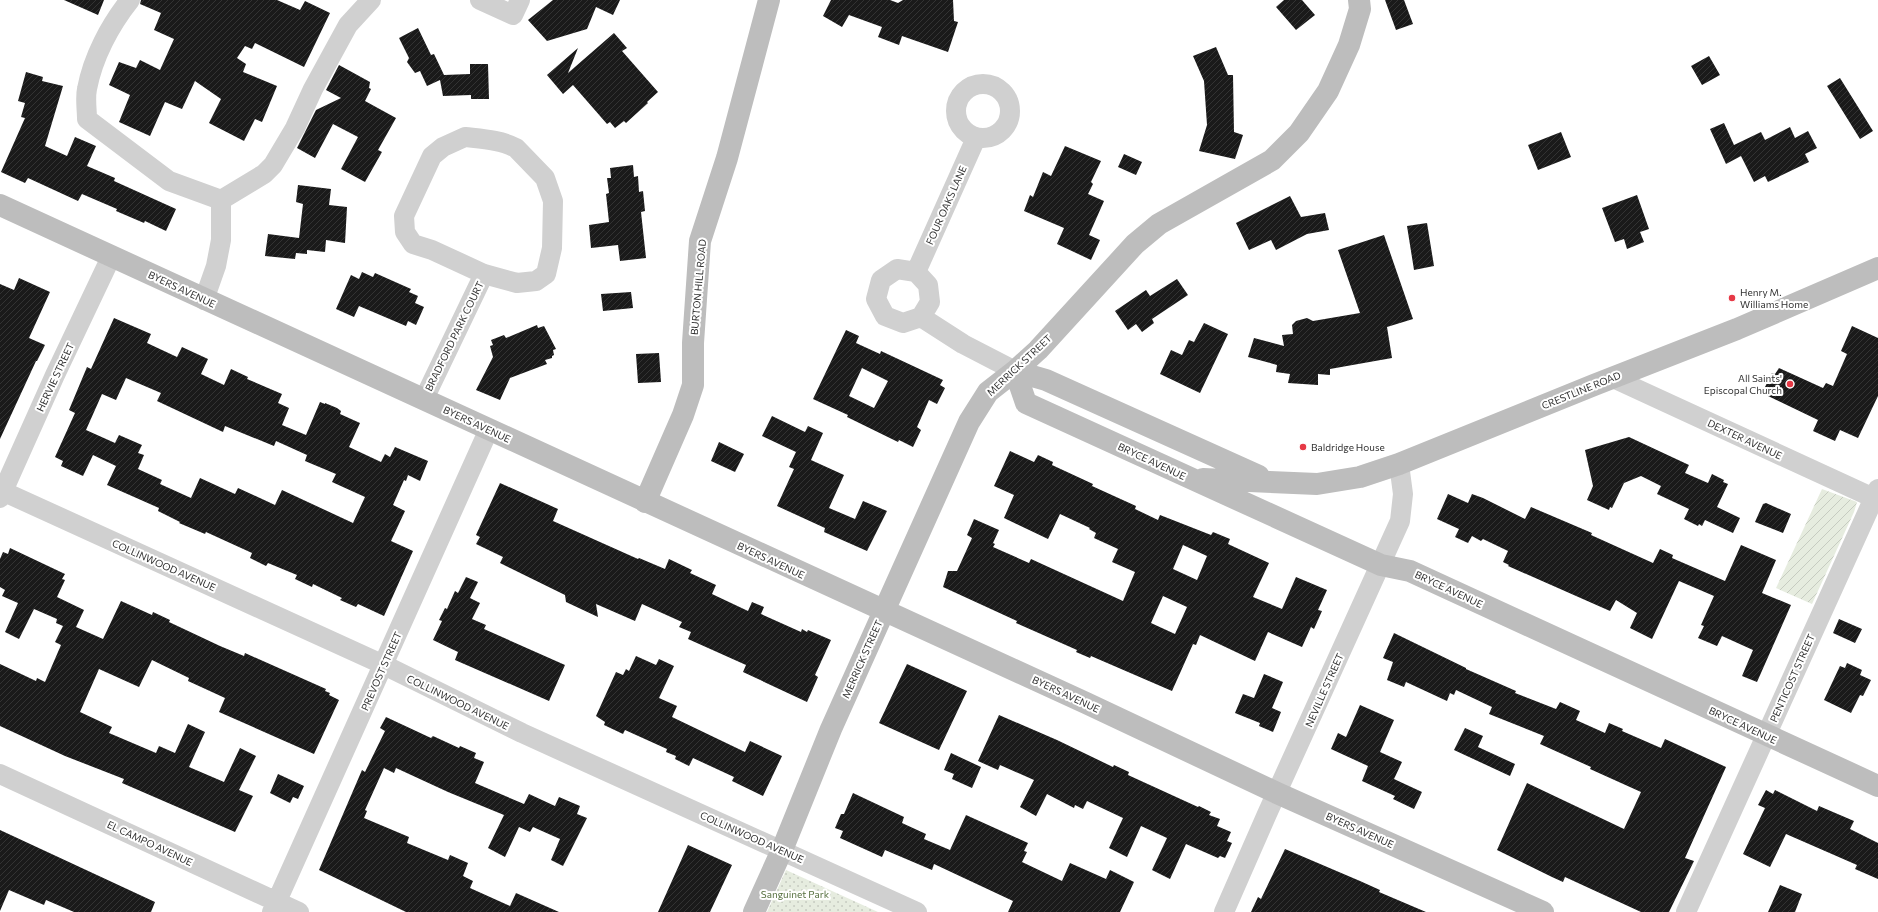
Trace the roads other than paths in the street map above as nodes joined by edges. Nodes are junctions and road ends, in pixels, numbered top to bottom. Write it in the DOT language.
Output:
graph roads {
  1 [pos="130,0"];
  2 [pos="370,0"];
  3 [pos="480,0"];
  4 [pos="769,0"];
  5 [pos="1359,0"];
  6 [pos="517,7"];
  7 [pos="976,138"];
  8 [pos="221,200"];
  9 [pos="0,205"];
  10 [pos="111,257"];
  11 [pos="1878,268"];
  12 [pos="916,272"];
  13 [pos="484,274"];
  14 [pos="204,300"];
  15 [pos="921,317"];
  16 [pos="1015,371"];
  17 [pos="1613,378"];
  18 [pos="424,399"];
  19 [pos="489,429"];
  20 [pos="1399,464"];
  21 [pos="1190,478"];
  22 [pos="1277,482"];
  23 [pos="1,493"];
  24 [pos="1877,496"];
  25 [pos="645,502"];
  26 [pos="1381,566"];
  27 [pos="884,611"];
  28 [pos="384,665"];
  29 [pos="1766,735"];
  30 [pos="0,774"];
  31 [pos="1878,786"];
  32 [pos="1277,793"];
  33 [pos="782,850"];
  34 [pos="274,907"];
  35 [pos="299,912"];
  36 [pos="754,912"];
  37 [pos="917,912"];
  38 [pos="1224,912"];
  39 [pos="1543,912"];
  40 [pos="1686,912"];
  1 -- 8 [label="street"];
  2 -- 8 [label="street"];
  3 -- 6 [label="street"];
  4 -- 25 [label="street, BURTON HILL ROAD"];
  5 -- 16 [label="street, MERRICK STREET"];
  7 -- 12 [label="street, FOUR OAKS LANE"];
  8 -- 14 [label="street"];
  9 -- 10 [label="street, BYERS AVENUE"];
  10 -- 14 [label="street, BYERS AVENUE"];
  10 -- 23 [label="street, HERVIE STREET"];
  11 -- 17 [label="street, CRESTLINE ROAD"];
  12 -- 15 [label="street"];
  12 -- 15 [label="street"];
  13 -- 13 [label="street, BRADFORD PARK COURT"];
  13 -- 18 [label="street, BRADFORD PARK COURT"];
  14 -- 18 [label="street, BYERS AVENUE"];
  15 -- 16 [label="street"];
  16 -- 21 [label="street, BRYCE AVENUE"];
  16 -- 22 [label="street"];
  16 -- 27 [label="street, MERRICK STREET"];
  17 -- 20 [label="street, CRESTLINE ROAD"];
  17 -- 24 [label="street, DEXTER AVENUE"];
  18 -- 19 [label="street, BYERS AVENUE"];
  19 -- 25 [label="street, BYERS AVENUE"];
  19 -- 28 [label="street, PREVOST STREET"];
  20 -- 22 [label="street, CRESTLINE ROAD"];
  20 -- 26 [label="street, NEVILLE STREET"];
  21 -- 22 [label="street, CRESTLINE ROAD"];
  21 -- 26 [label="street, BRYCE AVENUE"];
  23 -- 28 [label="street, COLLINWOOD AVENUE"];
  24 -- 29 [label="street, PENTICOST STREET"];
  25 -- 27 [label="street, BYERS AVENUE"];
  26 -- 29 [label="street, BRYCE AVENUE"];
  26 -- 32 [label="street, NEVILLE STREET"];
  27 -- 32 [label="street, BYERS AVENUE"];
  27 -- 33 [label="street, MERRICK STREET"];
  28 -- 33 [label="street, COLLINWOOD AVENUE"];
  28 -- 34 [label="street, PREVOST STREET"];
  29 -- 31 [label="street, BRYCE AVENUE"];
  29 -- 40 [label="street, PENTICOST STREET"];
  30 -- 34 [label="street, EL CAMPO AVENUE"];
  32 -- 38 [label="street, NEVILLE STREET"];
  32 -- 39 [label="street, BYERS AVENUE"];
  33 -- 36 [label="street, MERRICK STREET"];
  33 -- 37 [label="street, COLLINWOOD AVENUE"];
  34 -- 35 [label="street, EL CAMPO AVENUE"];
}
